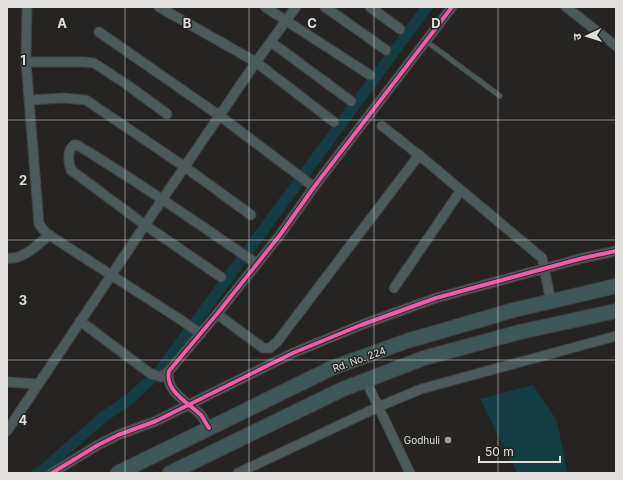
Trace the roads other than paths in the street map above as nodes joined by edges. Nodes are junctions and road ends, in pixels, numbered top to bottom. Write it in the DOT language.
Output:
graph roads {
  1 [pos="27,7"];
  2 [pos="159,7"];
  3 [pos="265,7"];
  4 [pos="296,7"];
  5 [pos="325,7"];
  6 [pos="370,7"];
  7 [pos="452,7"];
  8 [pos="566,7"];
  9 [pos="286,21"];
  10 [pos="400,29"];
  11 [pos="99,32"];
  12 [pos="426,41"];
  13 [pos="271,42"];
  14 [pos="616,46"];
  15 [pos="386,50"];
  16 [pos="26,62"];
  17 [pos="256,62"];
  18 [pos="370,75"];
  19 [pos="500,96"];
  20 [pos="29,100"];
  21 [pos="351,101"];
  22 [pos="167,114"];
  23 [pos="220,116"];
  24 [pos="334,122"];
  25 [pos="382,126"];
  26 [pos="419,155"];
  27 [pos="185,167"];
  28 [pos="314,187"];
  29 [pos="461,190"];
  30 [pos="163,199"];
  31 [pos="251,215"];
  32 [pos="145,225"];
  33 [pos="50,235"];
  34 [pos="616,251"];
  35 [pos="7,258"];
  36 [pos="256,263"];
  37 [pos="545,268"];
  38 [pos="111,275"];
  39 [pos="221,277"];
  40 [pos="616,286"];
  41 [pos="394,288"];
  42 [pos="551,302"];
  43 [pos="616,311"];
  44 [pos="217,314"];
  45 [pos="80,321"];
  46 [pos="194,329"];
  47 [pos="616,336"];
  48 [pos="169,371"];
  49 [pos="366,381"];
  50 [pos="7,382"];
  51 [pos="38,384"];
  52 [pos="189,405"];
  53 [pos="378,407"];
  54 [pos="209,428"];
  55 [pos="7,431"];
  56 [pos="52,473"];
  57 [pos="118,473"];
  58 [pos="170,473"];
  59 [pos="238,473"];
  60 [pos="410,473"];
  1 -- 16 [label="street"];
  2 -- 17 [label="street"];
  3 -- 9 [label="street"];
  4 -- 9 [label="street"];
  5 -- 15 [label="street"];
  6 -- 10 [label="street"];
  7 -- 12 [label="street"];
  8 -- 14 [label="street"];
  9 -- 13 [label="street"];
  9 -- 18 [label="street"];
  11 -- 23 [label="street"];
  12 -- 19 [label="lane"];
  12 -- 28 [label="street"];
  13 -- 17 [label="street"];
  13 -- 21 [label="street"];
  16 -- 20 [label="street"];
  16 -- 22 [label="street"];
  17 -- 23 [label="street"];
  17 -- 24 [label="street"];
  20 -- 27 [label="street"];
  20 -- 33 [label="street"];
  23 -- 27 [label="street"];
  23 -- 28 [label="street"];
  25 -- 26 [label="street"];
  26 -- 29 [label="street"];
  26 -- 44 [label="street"];
  27 -- 30 [label="street"];
  27 -- 31 [label="street"];
  28 -- 36 [label="street"];
  29 -- 37 [label="street"];
  29 -- 41 [label="street"];
  30 -- 32 [label="street"];
  30 -- 32 [label="street"];
  30 -- 36 [label="street"];
  32 -- 38 [label="street"];
  32 -- 39 [label="street"];
  33 -- 35 [label="street"];
  33 -- 38 [label="street"];
  34 -- 37 [label="street"];
  36 -- 44 [label="street"];
  37 -- 42 [label="street"];
  37 -- 52 [label="street"];
  38 -- 45 [label="street"];
  38 -- 46 [label="street"];
  40 -- 42 [label="main road, Rd. No. 224"];
  42 -- 54 [label="main road, Rd. No. 224"];
  43 -- 49 [label="main road"];
  44 -- 46 [label="street"];
  45 -- 48 [label="street"];
  45 -- 51 [label="street"];
  46 -- 48 [label="street"];
  47 -- 53 [label="street"];
  48 -- 52 [label="street"];
  49 -- 53 [label="street"];
  49 -- 58 [label="main road"];
  50 -- 51 [label="street"];
  51 -- 55 [label="street"];
  52 -- 54 [label="street"];
  52 -- 56 [label="street"];
  53 -- 59 [label="street"];
  53 -- 60 [label="street"];
  54 -- 57 [label="main road, Rd. No. 224"];
}
